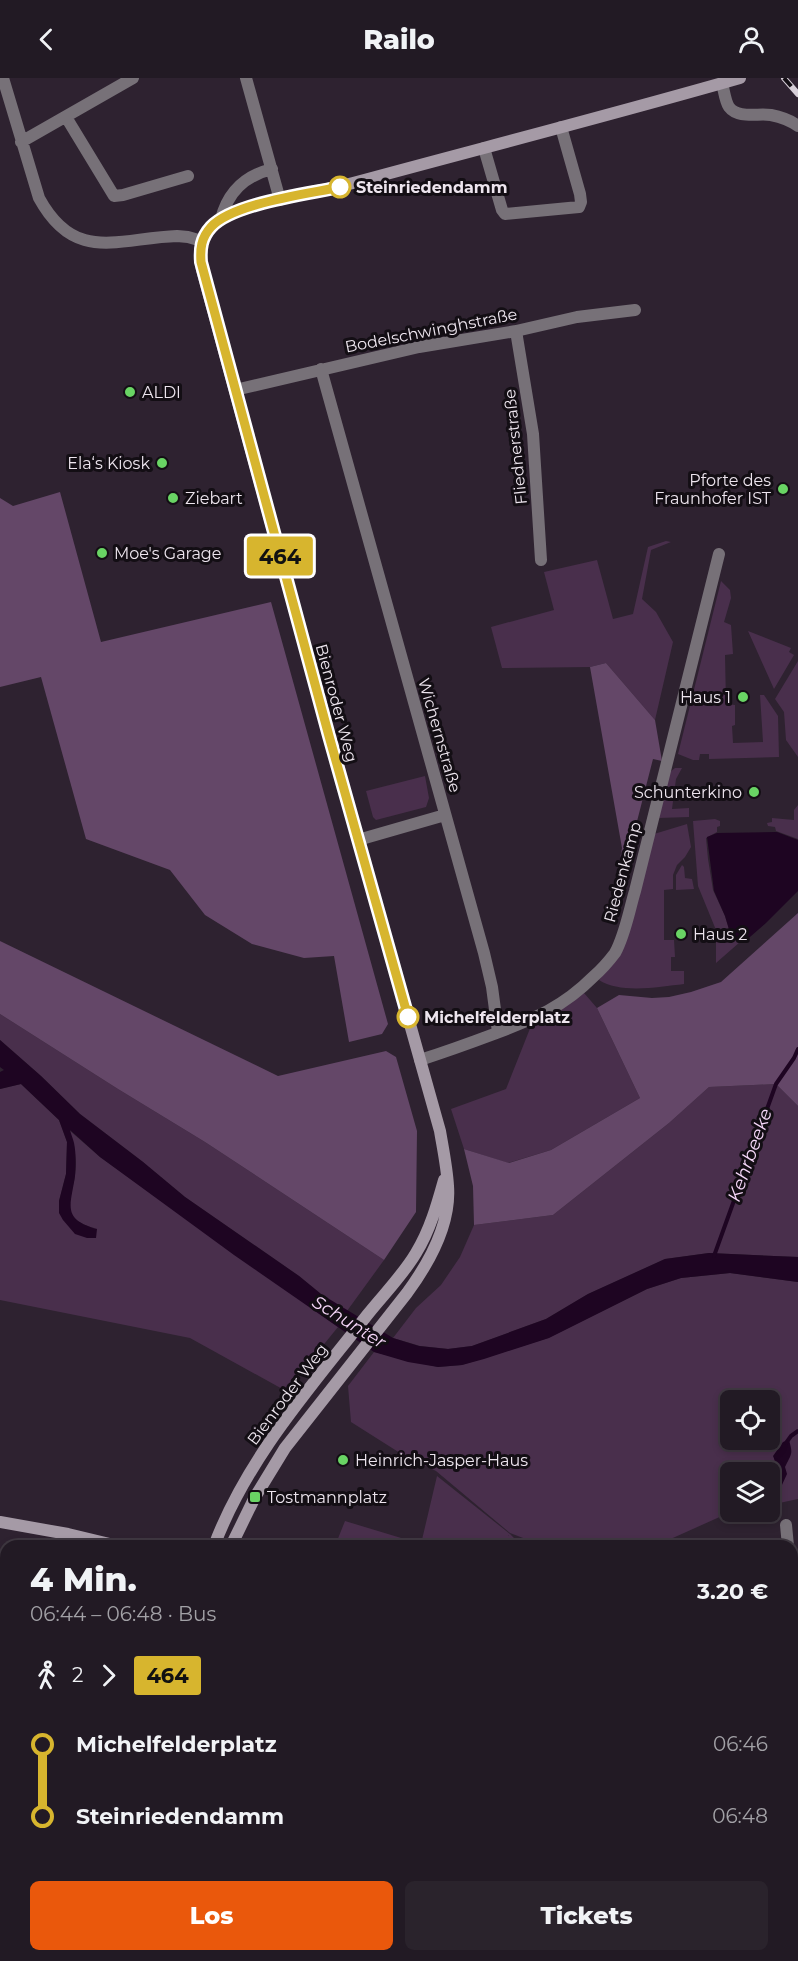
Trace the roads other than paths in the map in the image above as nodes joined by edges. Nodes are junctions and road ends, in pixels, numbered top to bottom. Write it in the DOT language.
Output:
graph roads {
  1 [pos="3,78"];
  2 [pos="133,78"];
  3 [pos="246,78"];
  4 [pos="740,78"];
  5 [pos="722,83"];
  6 [pos="66,117"];
  7 [pos="798,126"];
  8 [pos="561,127"];
  9 [pos="21,142"];
  10 [pos="484,148"];
  11 [pos="272,169"];
  12 [pos="188,176"];
  13 [pos="280,200"];
  14 [pos="221,219"];
  15 [pos="202,241"];
  16 [pos="635,310"];
  17 [pos="516,331"];
  18 [pos="321,369"];
  19 [pos="235,390"];
  20 [pos="719,554"];
  21 [pos="541,560"];
  22 [pos="445,815"];
  23 [pos="358,840"];
  24 [pos="498,1032"];
  25 [pos="420,1060"];
  26 [pos="446,1173"];
  27 [pos="0,1522"];
  28 [pos="786,1525"];
  29 [pos="90,1540"];
  30 [pos="217,1540"];
  31 [pos="234,1540"];
  32 [pos="787,1540"];
  1 -- 9 [label="street"];
  2 -- 6 [label="street"];
  3 -- 11 [label="street"];
  4 -- 5 [label="main road"];
  5 -- 7 [label="street"];
  5 -- 8 [label="main road"];
  6 -- 9 [label="street"];
  6 -- 12 [label="street"];
  8 -- 10 [label="main road"];
  8 -- 10 [label="street"];
  9 -- 15 [label="street"];
  10 -- 13 [label="main road"];
  11 -- 13 [label="street"];
  11 -- 14 [label="street"];
  13 -- 14 [label="main road"];
  14 -- 15 [label="main road"];
  15 -- 19 [label="main road, Bienroder Weg"];
  16 -- 17 [label="street, Bodelschwinghstraße"];
  17 -- 18 [label="street, Bodelschwinghstraße"];
  17 -- 21 [label="street, Fliednerstraße"];
  18 -- 19 [label="street, Bodelschwinghstraße"];
  18 -- 22 [label="street, Wichernstraße"];
  19 -- 23 [label="main road, Bienroder Weg"];
  20 -- 24 [label="street, Riedenkamp"];
  22 -- 23 [label="street"];
  22 -- 24 [label="street, Wichernstraße"];
  23 -- 25 [label="main road, Bienroder Weg"];
  24 -- 25 [label="street"];
  25 -- 26 [label="main road, Bienroder Weg"];
  26 -- 30 [label="main road, Bienroder Weg"];
  26 -- 31 [label="main road, Bienroder Weg"];
  27 -- 29 [label="main road"];
  28 -- 32 [label="street"];
}
